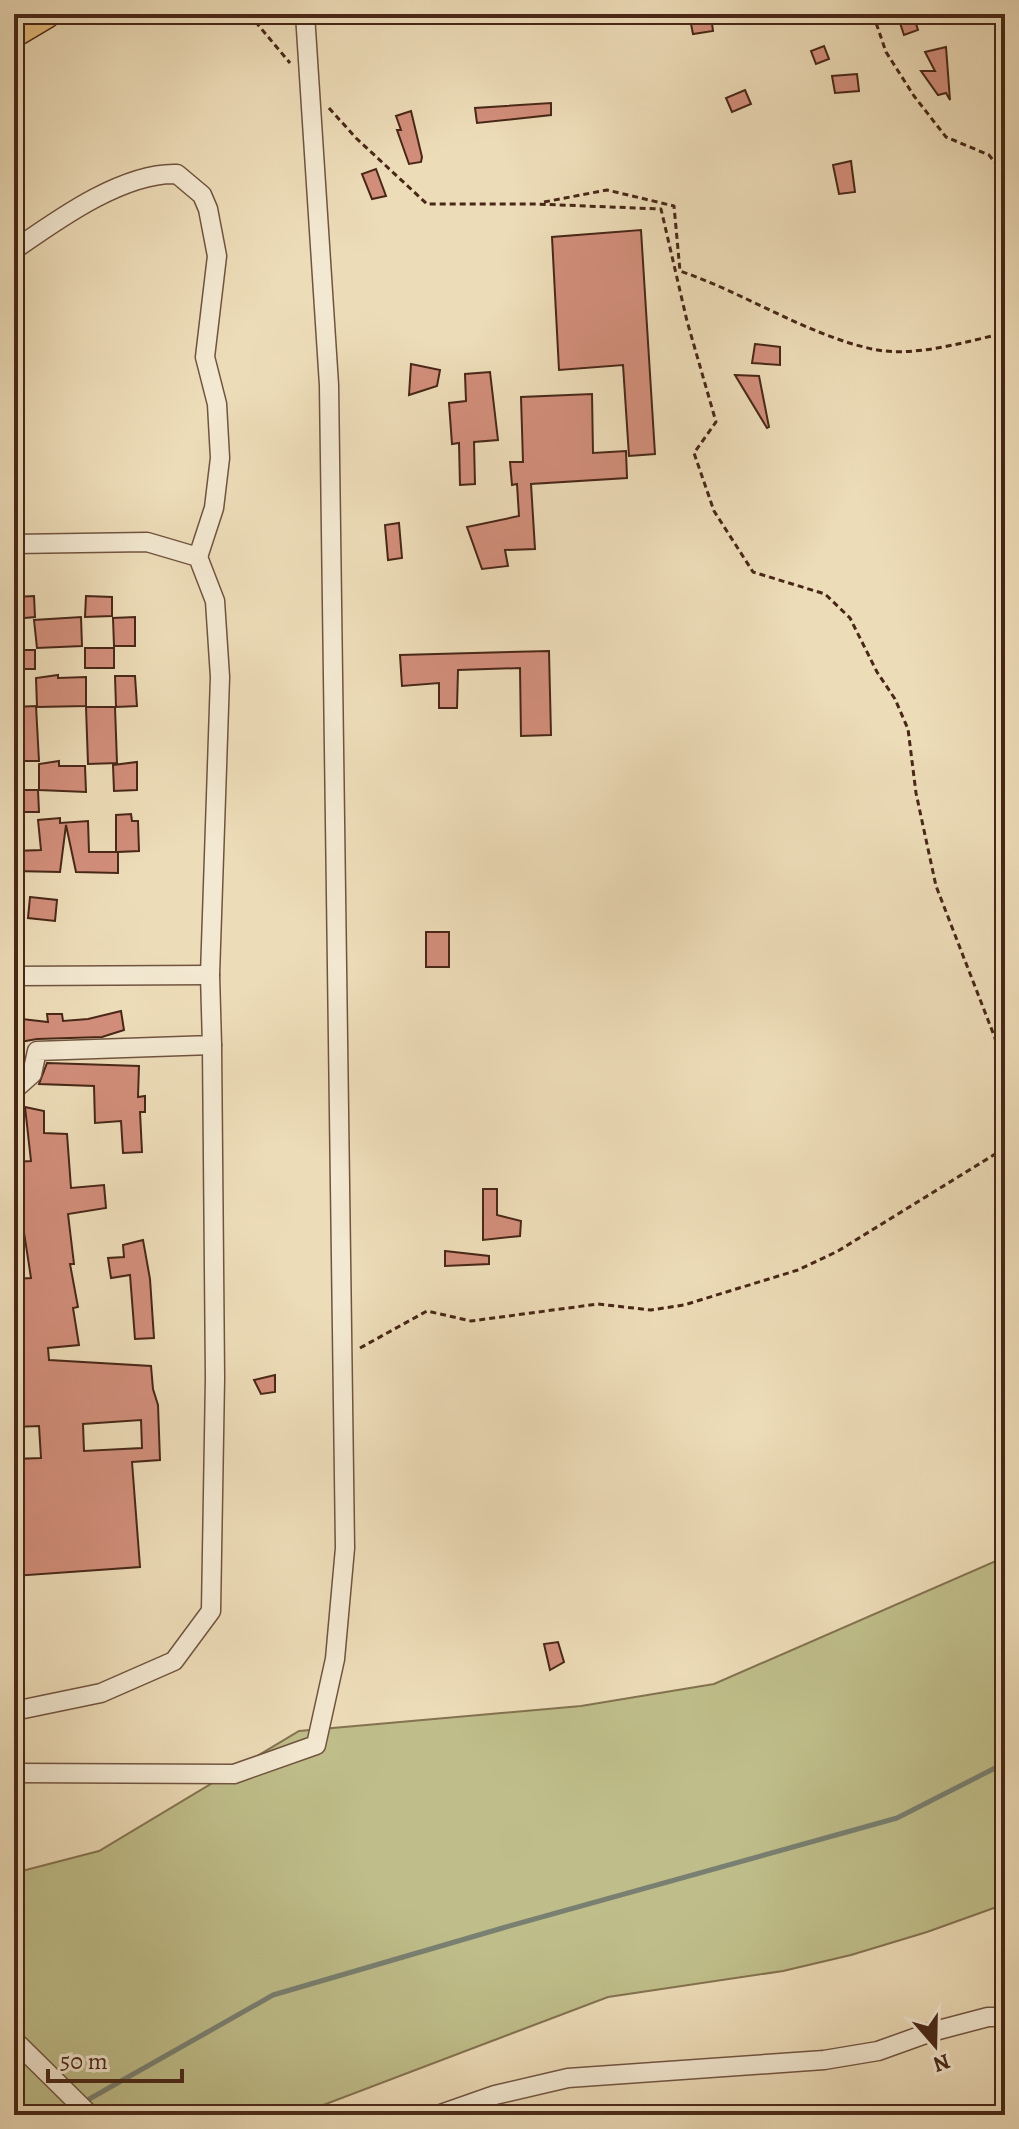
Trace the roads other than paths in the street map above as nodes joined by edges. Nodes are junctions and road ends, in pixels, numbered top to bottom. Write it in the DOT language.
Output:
graph roads {
  1 [pos="46,14"];
  2 [pos="305,14"];
  3 [pos="14,33"];
  4 [pos="14,250"];
  5 [pos="14,544"];
  6 [pos="198,557"];
  7 [pos="210,975"];
  8 [pos="14,976"];
  9 [pos="212,1045"];
  10 [pos="14,1090"];
  11 [pos="14,1711"];
  12 [pos="14,1773"];
  13 [pos="1005,2017"];
  14 [pos="14,2040"];
  15 [pos="90,2114"];
  16 [pos="438,2115"];
  1 -- 3 [label="main road"];
  2 -- 12 [label="street"];
  4 -- 6 [label="street"];
  5 -- 6 [label="street"];
  6 -- 7 [label="street"];
  7 -- 8 [label="street"];
  7 -- 9 [label="street"];
  9 -- 10 [label="street"];
  9 -- 11 [label="street"];
  13 -- 16 [label="street"];
  14 -- 15 [label="street"];
}
